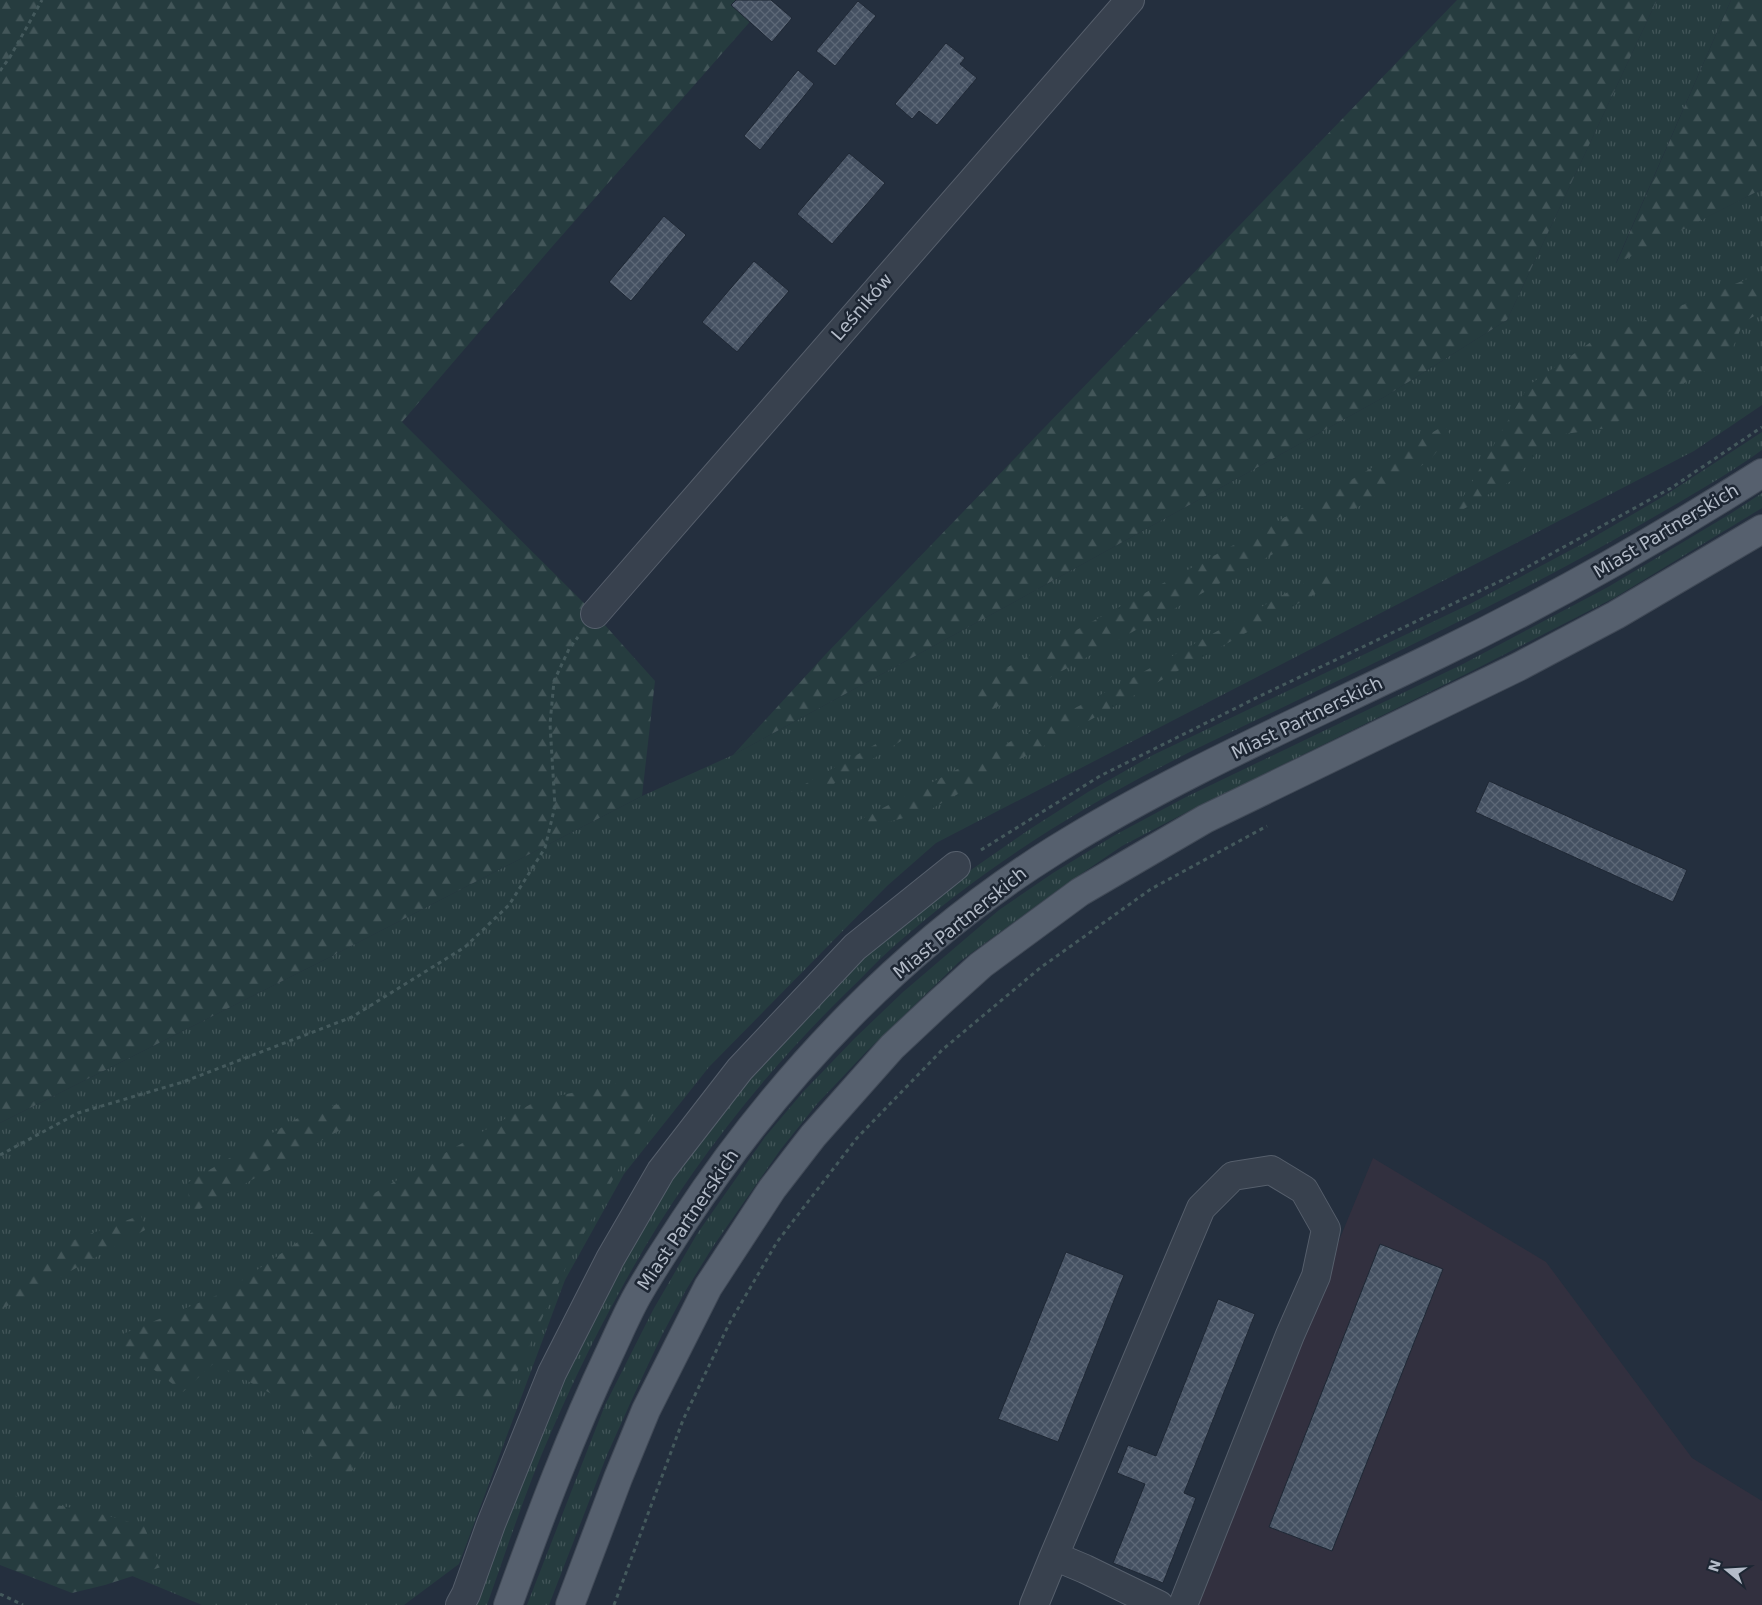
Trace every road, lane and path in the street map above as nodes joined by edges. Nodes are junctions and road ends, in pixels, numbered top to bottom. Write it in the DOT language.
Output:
graph roads {
  1 [pos="42,0"];
  2 [pos="1130,0"];
  3 [pos="0,71"];
  4 [pos="1762,427"];
  5 [pos="1762,473"];
  6 [pos="1762,529"];
  7 [pos="595,614"];
  8 [pos="1272,823"];
  9 [pos="956,866"];
  10 [pos="0,1155"];
  11 [pos="1054,1556"];
  12 [pos="0,1594"];
  13 [pos="1153,1604"];
  14 [pos="24,1605"];
  15 [pos="460,1605"];
  16 [pos="508,1605"];
  17 [pos="570,1605"];
  18 [pos="614,1605"];
  19 [pos="1034,1605"];
  20 [pos="1183,1605"];
  1 -- 3 [label="path"];
  2 -- 7 [label="street, Leśników"];
  4 -- 9 [label="path"];
  5 -- 16 [label="main road, Miast Partnerskich"];
  6 -- 17 [label="main road"];
  7 -- 10 [label="path"];
  8 -- 18 [label="path"];
  9 -- 15 [label="street"];
  11 -- 13 [label="street"];
  11 -- 19 [label="street"];
  11 -- 20 [label="street"];
  12 -- 14 [label="path"];
}
